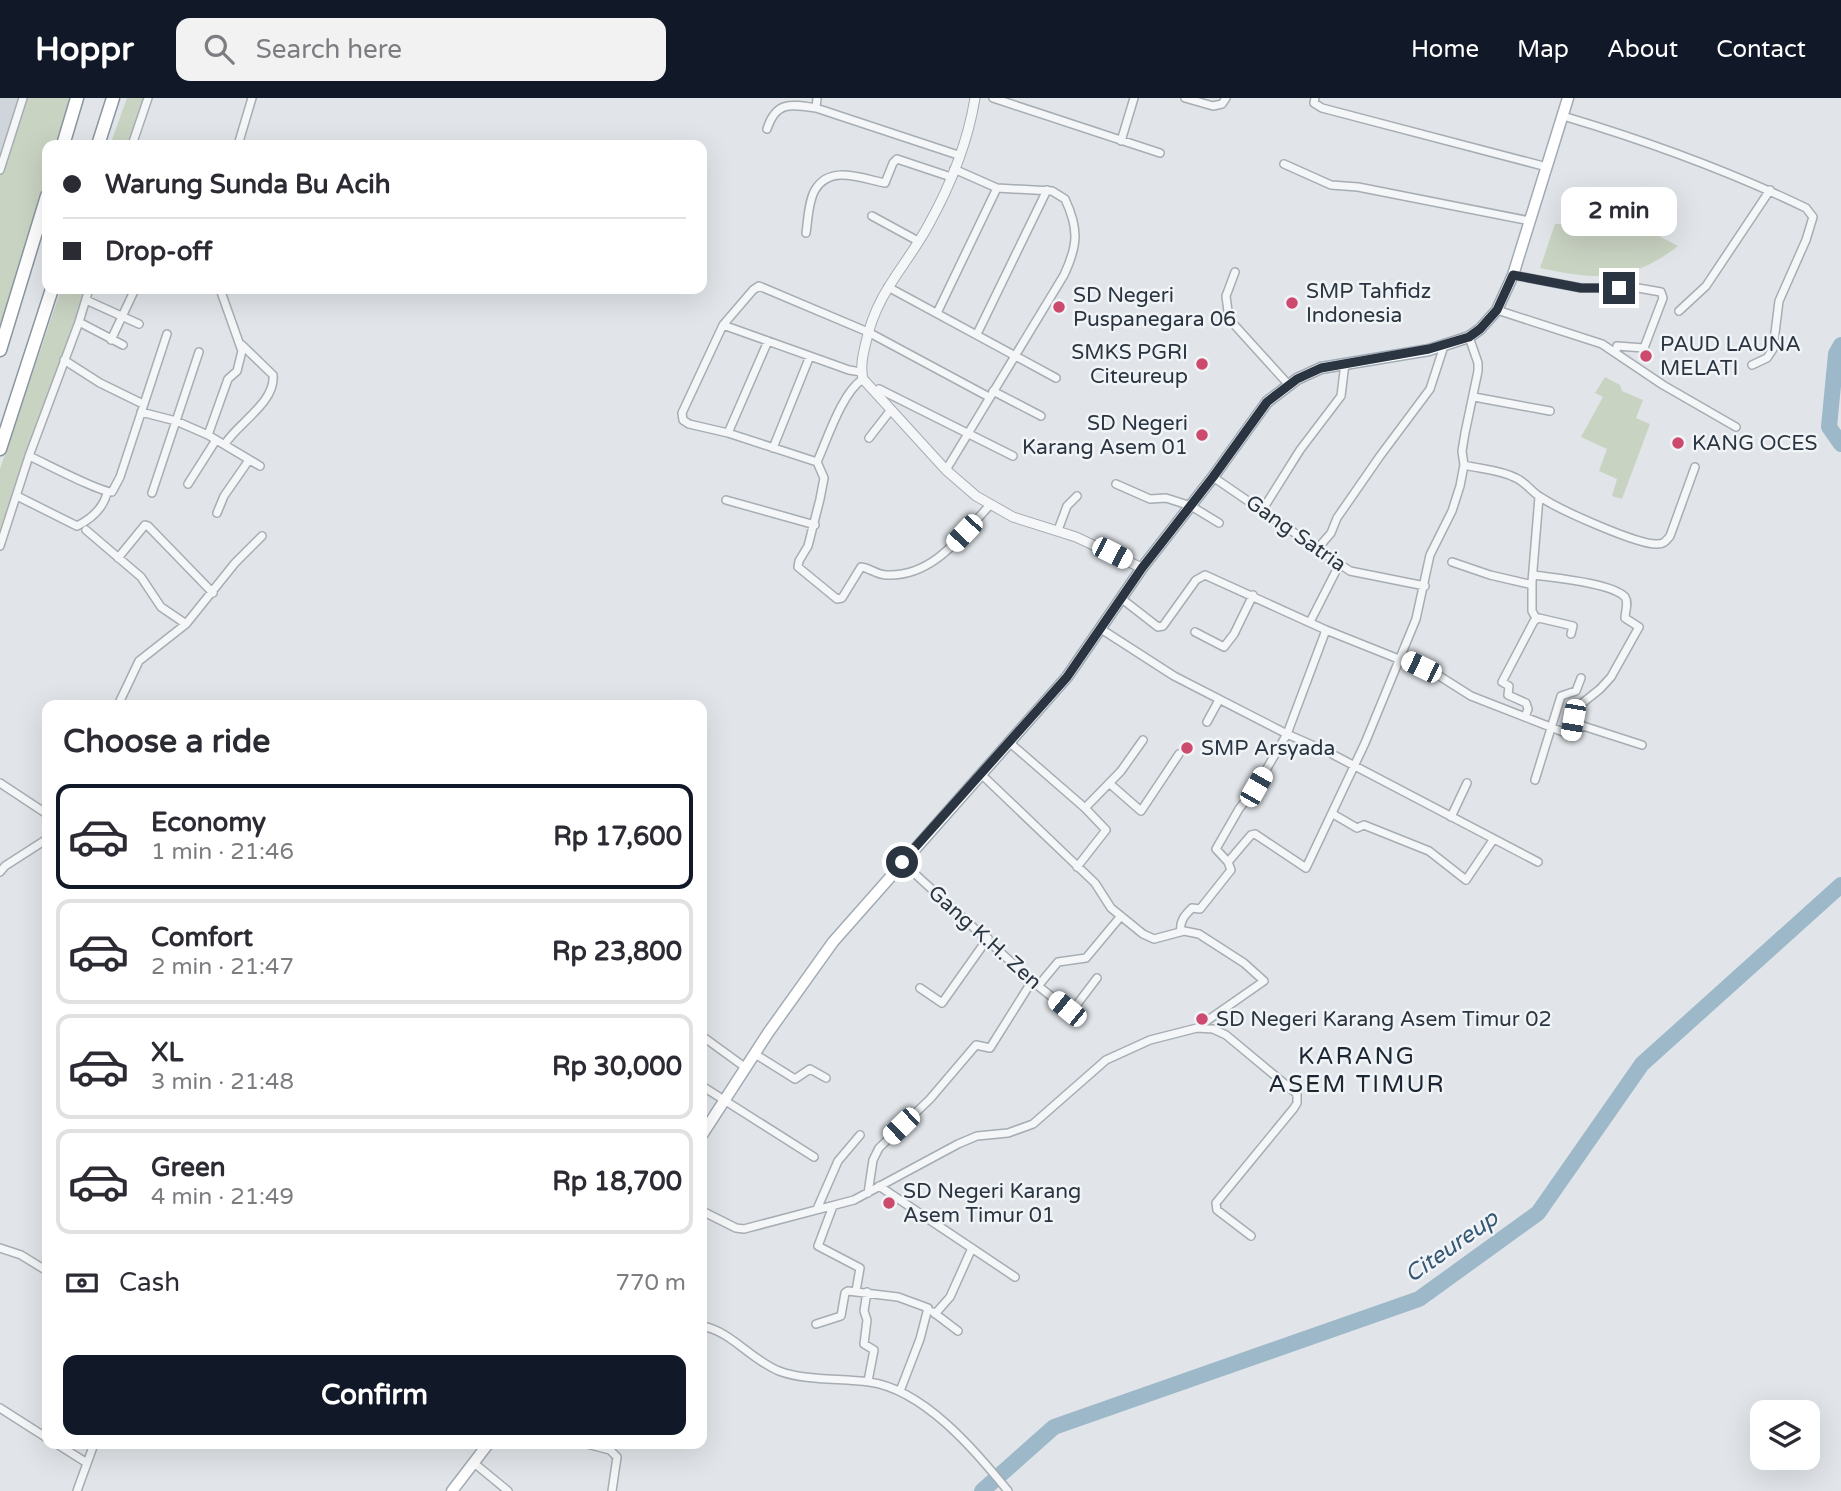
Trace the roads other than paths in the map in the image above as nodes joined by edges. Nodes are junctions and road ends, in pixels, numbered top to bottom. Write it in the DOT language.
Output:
graph roads {
  1 [pos="23,98"];
  2 [pos="77,98"];
  3 [pos="113,98"];
  4 [pos="148,98"];
  5 [pos="252,98"];
  6 [pos="817,98"];
  7 [pos="975,98"];
  8 [pos="993,98"];
  9 [pos="1134,98"];
  10 [pos="1185,98"];
  11 [pos="1226,98"];
  12 [pos="1315,98"];
  13 [pos="1569,98"];
  14 [pos="816,108"];
  15 [pos="1563,116"];
  16 [pos="767,129"];
  17 [pos="64,140"];
  18 [pos="100,140"];
  19 [pos="134,140"];
  20 [pos="239,140"];
  21 [pos="1121,141"];
  22 [pos="1160,153"];
  23 [pos="958,155"];
  24 [pos="1284,164"];
  25 [pos="1547,167"];
  26 [pos="0,170"];
  27 [pos="952,173"];
  28 [pos="997,188"];
  29 [pos="1047,190"];
  30 [pos="1770,190"];
  31 [pos="42,212"];
  32 [pos="872,216"];
  33 [pos="1530,221"];
  34 [pos="806,233"];
  35 [pos="918,241"];
  36 [pos="1235,272"];
  37 [pos="1513,275"];
  38 [pos="888,287"];
  39 [pos="50,294"];
  40 [pos="88,294"];
  41 [pos="133,294"];
  42 [pos="222,294"];
  43 [pos="86,300"];
  44 [pos="1497,310"];
  45 [pos="1679,311"];
  46 [pos="937,313"];
  47 [pos="123,317"];
  48 [pos="79,322"];
  49 [pos="139,324"];
  50 [pos="723,325"];
  51 [pos="868,332"];
  52 [pos="167,334"];
  53 [pos="977,334"];
  54 [pos="1469,337"];
  55 [pos="111,340"];
  56 [pos="768,341"];
  57 [pos="241,344"];
  58 [pos="123,345"];
  59 [pos="1444,346"];
  60 [pos="0,351"];
  61 [pos="199,352"];
  62 [pos="1616,352"];
  63 [pos="1015,355"];
  64 [pos="810,356"];
  65 [pos="64,360"];
  66 [pos="1345,363"];
  67 [pos="1752,365"];
  68 [pos="862,376"];
  69 [pos="1056,378"];
  70 [pos="1288,384"];
  71 [pos="879,389"];
  72 [pos="991,394"];
  73 [pos="1474,397"];
  74 [pos="142,408"];
  75 [pos="890,411"];
  76 [pos="1550,411"];
  77 [pos="1041,416"];
  78 [pos="176,422"];
  79 [pos="1736,427"];
  80 [pos="728,433"];
  81 [pos="968,433"];
  82 [pos="208,435"];
  83 [pos="869,438"];
  84 [pos="216,440"];
  85 [pos="225,444"];
  86 [pos="773,448"];
  87 [pos="0,449"];
  88 [pos="29,456"];
  89 [pos="1013,456"];
  90 [pos="249,460"];
  91 [pos="817,463"];
  92 [pos="261,466"];
  93 [pos="1464,466"];
  94 [pos="1695,467"];
  95 [pos="946,470"];
  96 [pos="1213,477"];
  97 [pos="188,484"];
  98 [pos="1116,484"];
  99 [pos="107,493"];
  100 [pos="152,493"];
  101 [pos="17,496"];
  102 [pos="1077,496"];
  103 [pos="1539,497"];
  104 [pos="726,500"];
  105 [pos="990,505"];
  106 [pos="1191,506"];
  107 [pos="1263,509"];
  108 [pos="217,513"];
  109 [pos="1220,523"];
  110 [pos="815,525"];
  111 [pos="86,530"];
  112 [pos="1058,530"];
  113 [pos="262,536"];
  114 [pos="0,546"];
  115 [pos="1318,548"];
  116 [pos="118,558"];
  117 [pos="1452,562"];
  118 [pos="1339,565"];
  119 [pos="1142,568"];
  120 [pos="1533,578"];
  121 [pos="1425,586"];
  122 [pos="213,593"];
  123 [pos="1253,595"];
  124 [pos="1122,599"];
  125 [pos="1536,618"];
  126 [pos="1310,622"];
  127 [pos="186,624"];
  128 [pos="1101,629"];
  129 [pos="1326,630"];
  130 [pos="1195,632"];
  131 [pos="1571,634"];
  132 [pos="1401,659"];
  133 [pos="1581,678"];
  134 [pos="1219,699"];
  135 [pos="120,700"];
  136 [pos="1525,717"];
  137 [pos="1207,722"];
  138 [pos="1553,729"];
  139 [pos="1287,734"];
  140 [pos="1571,735"];
  141 [pos="1143,740"];
  142 [pos="1009,742"];
  143 [pos="1642,745"];
  144 [pos="1178,754"];
  145 [pos="1355,766"];
  146 [pos="981,774"];
  147 [pos="1535,780"];
  148 [pos="0,783"];
  149 [pos="1109,783"];
  150 [pos="1467,783"];
  151 [pos="1085,808"];
  152 [pos="42,811"];
  153 [pos="1333,814"];
  154 [pos="1451,817"];
  155 [pos="1493,840"];
  156 [pos="42,842"];
  157 [pos="902,862"];
  158 [pos="1228,862"];
  159 [pos="1538,862"];
  160 [pos="1077,867"];
  161 [pos="0,872"];
  162 [pos="1121,916"];
  163 [pos="1181,932"];
  164 [pos="988,938"];
  165 [pos="1097,978"];
  166 [pos="1035,983"];
  167 [pos="920,988"];
  168 [pos="1197,1028"];
  169 [pos="707,1040"];
  170 [pos="755,1054"];
  171 [pos="746,1068"];
  172 [pos="826,1078"];
  173 [pos="707,1089"];
  174 [pos="724,1101"];
  175 [pos="707,1127"];
  176 [pos="860,1135"];
  177 [pos="814,1157"];
  178 [pos="879,1186"];
  179 [pos="868,1193"];
  180 [pos="833,1206"];
  181 [pos="817,1209"];
  182 [pos="707,1214"];
  183 [pos="1251,1236"];
  184 [pos="0,1248"];
  185 [pos="972,1248"];
  186 [pos="42,1268"];
  187 [pos="1015,1277"];
  188 [pos="856,1291"];
  189 [pos="867,1292"];
  190 [pos="928,1308"];
  191 [pos="935,1314"];
  192 [pos="816,1324"];
  193 [pos="707,1327"];
  194 [pos="958,1331"];
  195 [pos="867,1381"];
  196 [pos="900,1391"];
  197 [pos="0,1408"];
  198 [pos="42,1435"];
  199 [pos="65,1449"];
  200 [pos="92,1449"];
  201 [pos="484,1449"];
  202 [pos="606,1449"];
  203 [pos="474,1462"];
  204 [pos="87,1463"];
  205 [pos="77,1491"];
  206 [pos="452,1491"];
  207 [pos="508,1491"];
  208 [pos="612,1491"];
  209 [pos="1008,1491"];
  1 -- 26 [label="street"];
  2 -- 17 [label="highway"];
  3 -- 18 [label="highway"];
  4 -- 19 [label="street"];
  5 -- 20 [label="street"];
  6 -- 14 [label="street"];
  7 -- 23 [label="street"];
  8 -- 21 [label="street"];
  9 -- 21 [label="street"];
  10 -- 11 [label="street"];
  12 -- 25 [label="street"];
  13 -- 15 [label="main road"];
  14 -- 16 [label="street"];
  14 -- 23 [label="street"];
  15 -- 25 [label="main road"];
  15 -- 30 [label="street"];
  21 -- 22 [label="street"];
  23 -- 27 [label="street"];
  24 -- 33 [label="street"];
  25 -- 33 [label="main road"];
  27 -- 28 [label="street"];
  27 -- 34 [label="street"];
  27 -- 35 [label="street"];
  28 -- 29 [label="street"];
  28 -- 46 [label="street"];
  29 -- 53 [label="street"];
  29 -- 63 [label="street"];
  30 -- 45 [label="street"];
  30 -- 67 [label="street"];
  31 -- 60 [label="highway"];
  32 -- 35 [label="street"];
  33 -- 37 [label="main road"];
  35 -- 38 [label="street"];
  36 -- 70 [label="street"];
  37 -- 44 [label="main road"];
  37 -- 62 [label="street"];
  38 -- 46 [label="street"];
  38 -- 51 [label="street"];
  39 -- 87 [label="highway"];
  40 -- 43 [label="street"];
  41 -- 47 [label="street"];
  42 -- 57 [label="street"];
  43 -- 47 [label="street"];
  43 -- 48 [label="street"];
  44 -- 54 [label="main road"];
  44 -- 62 [label="street"];
  46 -- 53 [label="street"];
  47 -- 49 [label="street"];
  47 -- 55 [label="street"];
  48 -- 55 [label="street"];
  48 -- 65 [label="street"];
  50 -- 51 [label="street"];
  50 -- 56 [label="street"];
  50 -- 80 [label="street"];
  51 -- 68 [label="street"];
  51 -- 72 [label="street"];
  52 -- 74 [label="street"];
  53 -- 63 [label="street"];
  54 -- 59 [label="main road"];
  54 -- 73 [label="street"];
  55 -- 58 [label="street"];
  56 -- 64 [label="street"];
  56 -- 80 [label="street"];
  57 -- 82 [label="street"];
  57 -- 85 [label="street"];
  59 -- 66 [label="main road"];
  59 -- 115 [label="street"];
  61 -- 78 [label="street"];
  62 -- 79 [label="street"];
  63 -- 69 [label="street"];
  63 -- 72 [label="street"];
  64 -- 68 [label="street"];
  64 -- 86 [label="street"];
  65 -- 74 [label="street"];
  65 -- 88 [label="street"];
  66 -- 70 [label="main road"];
  66 -- 107 [label="street"];
  68 -- 75 [label="street"];
  68 -- 91 [label="street"];
  70 -- 96 [label="main road"];
  71 -- 81 [label="street"];
  72 -- 77 [label="street"];
  72 -- 81 [label="street"];
  73 -- 76 [label="street"];
  73 -- 93 [label="street"];
  74 -- 78 [label="street"];
  74 -- 99 [label="street"];
  75 -- 83 [label="street"];
  75 -- 95 [label="street"];
  78 -- 82 [label="street"];
  78 -- 100 [label="street"];
  80 -- 86 [label="street"];
  81 -- 89 [label="street"];
  81 -- 95 [label="street"];
  82 -- 84 [label="street"];
  84 -- 85 [label="street"];
  84 -- 97 [label="street"];
  85 -- 90 [label="street"];
  86 -- 91 [label="street"];
  88 -- 99 [label="street"];
  88 -- 101 [label="street"];
  90 -- 92 [label="street"];
  90 -- 108 [label="street"];
  91 -- 110 [label="street"];
  93 -- 103 [label="street"];
  93 -- 121 [label="street"];
  94 -- 103 [label="street"];
  95 -- 105 [label="street"];
  96 -- 106 [label="main road"];
  96 -- 107 [label="street, Gang Satria"];
  98 -- 106 [label="street"];
  99 -- 101 [label="street"];
  101 -- 114 [label="street"];
  102 -- 112 [label="street"];
  103 -- 120 [label="street"];
  104 -- 110 [label="street"];
  105 -- 110 [label="street"];
  105 -- 112 [label="street"];
  106 -- 109 [label="street"];
  106 -- 119 [label="main road"];
  107 -- 115 [label="street, Gang Satria"];
  111 -- 116 [label="street"];
  112 -- 119 [label="street"];
  113 -- 122 [label="street"];
  115 -- 118 [label="street, Gang Satria"];
  116 -- 122 [label="street"];
  116 -- 127 [label="street"];
  117 -- 120 [label="street"];
  118 -- 121 [label="street, Gang Satria"];
  118 -- 126 [label="street"];
  119 -- 124 [label="main road"];
  120 -- 125 [label="street"];
  120 -- 140 [label="street"];
  121 -- 132 [label="street"];
  122 -- 127 [label="street"];
  123 -- 124 [label="street"];
  123 -- 126 [label="street"];
  123 -- 130 [label="street"];
  124 -- 128 [label="main road"];
  125 -- 131 [label="street"];
  125 -- 136 [label="street"];
  126 -- 129 [label="street"];
  127 -- 135 [label="street"];
  128 -- 134 [label="street"];
  128 -- 142 [label="main road"];
  129 -- 132 [label="street"];
  129 -- 139 [label="street"];
  132 -- 136 [label="street"];
  132 -- 145 [label="street"];
  133 -- 138 [label="street"];
  134 -- 137 [label="street"];
  134 -- 139 [label="street"];
  136 -- 138 [label="street"];
  138 -- 140 [label="street"];
  138 -- 147 [label="street"];
  139 -- 145 [label="street"];
  139 -- 158 [label="street"];
  140 -- 143 [label="street"];
  141 -- 149 [label="street"];
  142 -- 146 [label="main road"];
  142 -- 151 [label="street"];
  144 -- 149 [label="street"];
  145 -- 153 [label="street"];
  145 -- 154 [label="street"];
  146 -- 157 [label="main road"];
  146 -- 160 [label="street"];
  148 -- 152 [label="street"];
  149 -- 151 [label="street"];
  150 -- 154 [label="street"];
  151 -- 160 [label="street"];
  153 -- 155 [label="street"];
  153 -- 158 [label="street"];
  154 -- 155 [label="street"];
  155 -- 159 [label="street"];
  156 -- 161 [label="street"];
  157 -- 164 [label="street, Gang K.H. Zen"];
  157 -- 170 [label="main road"];
  158 -- 163 [label="street"];
  160 -- 162 [label="street"];
  162 -- 163 [label="street"];
  162 -- 166 [label="street"];
  163 -- 168 [label="street"];
  164 -- 166 [label="street, Gang K.H. Zen"];
  164 -- 167 [label="street"];
  165 -- 166 [label="street, Gang K.H. Zen"];
  166 -- 179 [label="street"];
  168 -- 178 [label="street"];
  168 -- 183 [label="street"];
  169 -- 171 [label="street"];
  170 -- 171 [label="main road"];
  170 -- 172 [label="street"];
  171 -- 174 [label="main road"];
  173 -- 174 [label="street"];
  174 -- 175 [label="main road"];
  174 -- 177 [label="street"];
  176 -- 181 [label="street"];
  178 -- 179 [label="street"];
  178 -- 185 [label="street"];
  179 -- 180 [label="street"];
  180 -- 181 [label="street"];
  180 -- 188 [label="street"];
  181 -- 182 [label="street"];
  184 -- 186 [label="street"];
  185 -- 187 [label="street"];
  185 -- 191 [label="street"];
  188 -- 189 [label="street"];
  188 -- 192 [label="street"];
  189 -- 190 [label="street"];
  189 -- 195 [label="street"];
  190 -- 191 [label="street"];
  190 -- 196 [label="street"];
  191 -- 194 [label="street"];
  193 -- 195 [label="street"];
  195 -- 196 [label="street"];
  196 -- 209 [label="street"];
  197 -- 198 [label="street"];
  199 -- 204 [label="street"];
  200 -- 204 [label="street"];
  201 -- 203 [label="main road"];
  202 -- 208 [label="street"];
  203 -- 206 [label="main road"];
  203 -- 207 [label="street"];
  204 -- 205 [label="street"];
}
